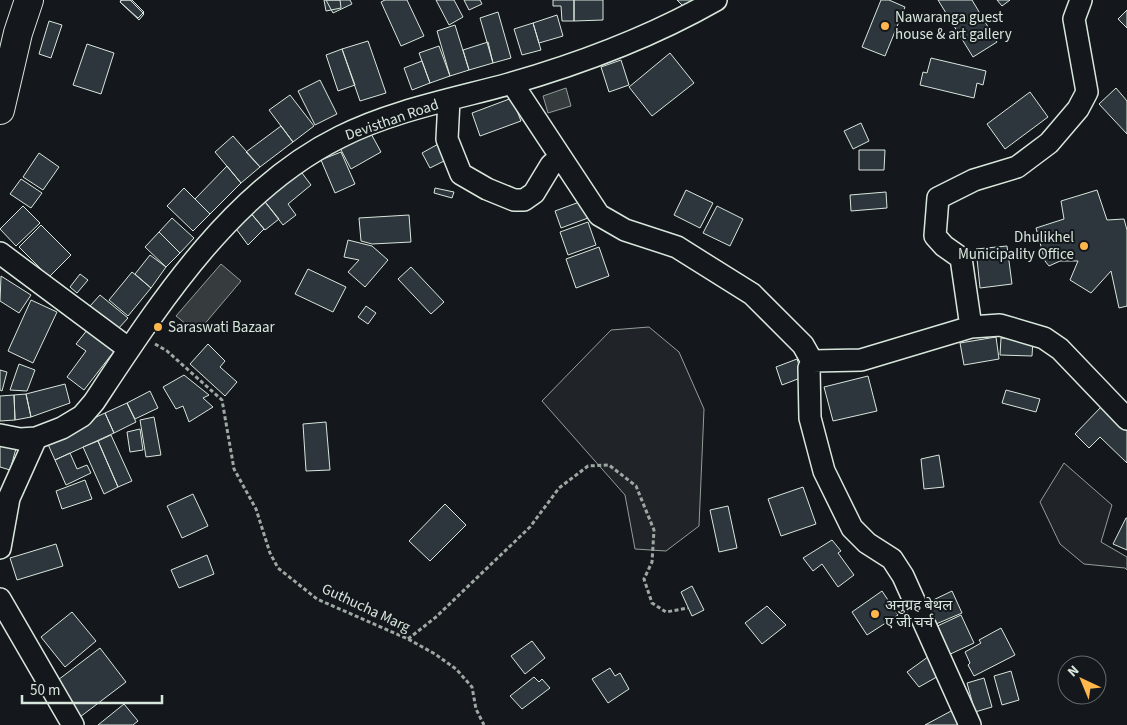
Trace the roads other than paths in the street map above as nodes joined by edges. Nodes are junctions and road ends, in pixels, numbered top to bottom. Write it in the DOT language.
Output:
graph roads {
  1 [pos="29,0"];
  2 [pos="716,0"];
  3 [pos="1082,0"];
  4 [pos="512,83"];
  5 [pos="449,100"];
  6 [pos="0,110"];
  7 [pos="560,157"];
  8 [pos="0,254"];
  9 [pos="971,327"];
  10 [pos="135,341"];
  11 [pos="812,361"];
  12 [pos="1127,419"];
  13 [pos="0,435"];
  14 [pos="36,438"];
  15 [pos="0,548"];
  16 [pos="0,599"];
  17 [pos="73,725"];
  18 [pos="970,725"];
  1 -- 6 [label="highway"];
  2 -- 4 [label="street, Devisthan Road"];
  3 -- 9 [label="street"];
  4 -- 5 [label="street, Devisthan Road"];
  4 -- 7 [label="street"];
  5 -- 7 [label="street"];
  5 -- 10 [label="street, Devisthan Road"];
  7 -- 11 [label="street"];
  8 -- 10 [label="street"];
  9 -- 11 [label="street"];
  9 -- 12 [label="street"];
  10 -- 14 [label="street, Devisthan Road"];
  11 -- 18 [label="street"];
  13 -- 14 [label="street, Devisthan Road"];
  14 -- 15 [label="street"];
  16 -- 17 [label="street"];
}
